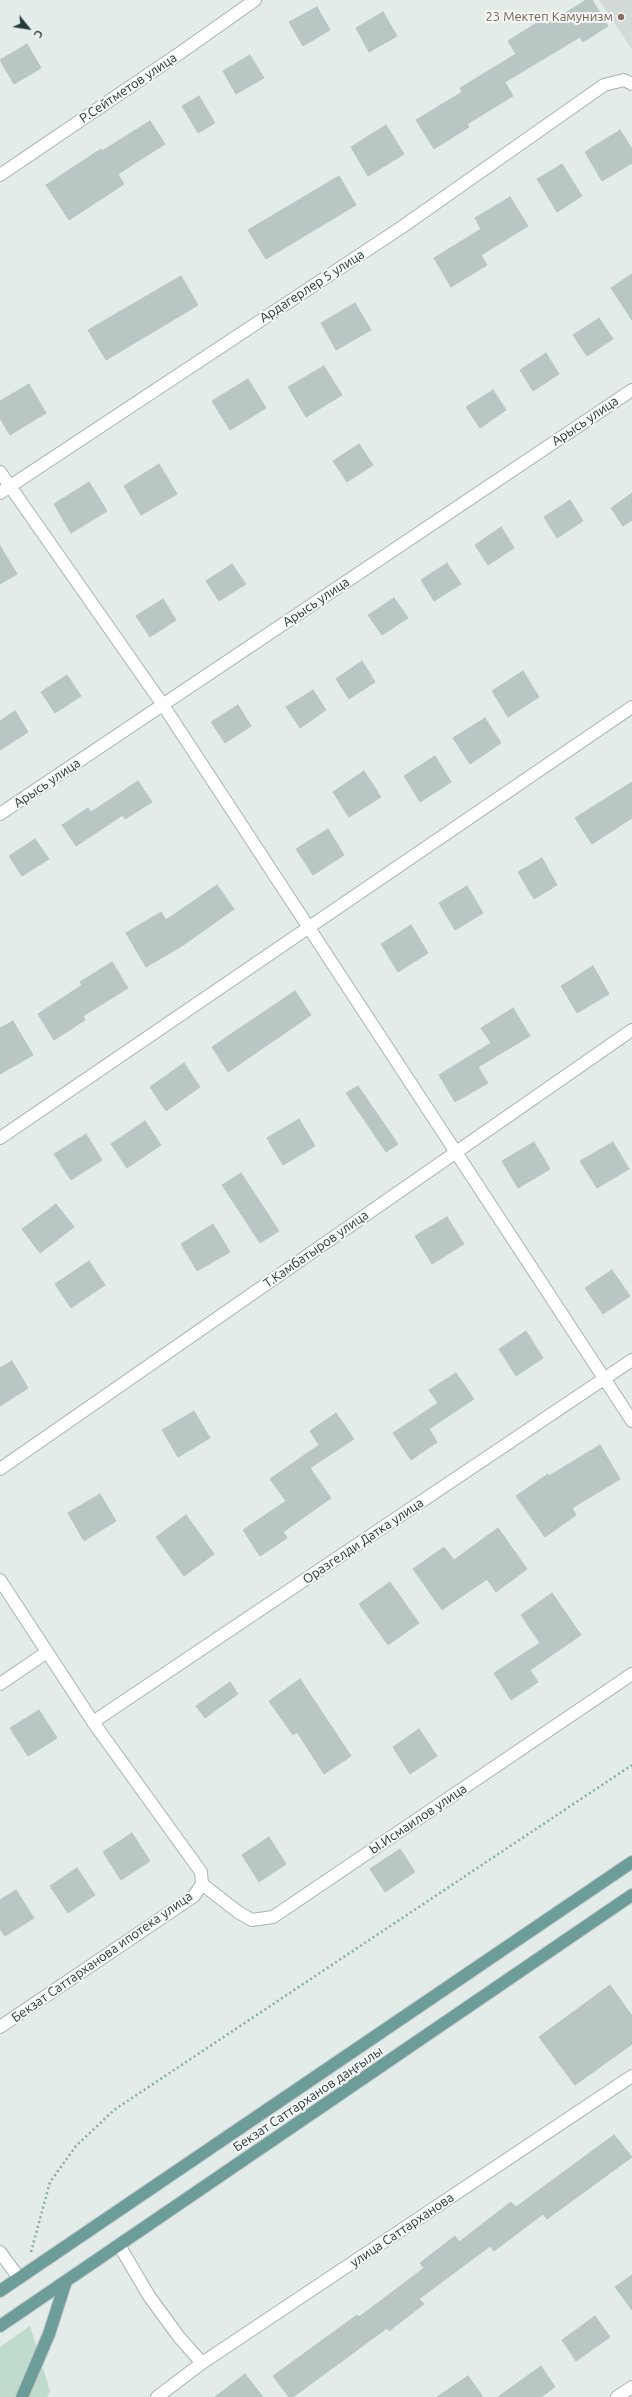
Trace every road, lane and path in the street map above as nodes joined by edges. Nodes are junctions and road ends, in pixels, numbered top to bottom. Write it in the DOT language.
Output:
graph roads {
  1 [pos="254,0"];
  2 [pos="628,82"];
  3 [pos="0,175"];
  4 [pos="632,390"];
  5 [pos="0,472"];
  6 [pos="5,490"];
  7 [pos="163,705"];
  8 [pos="632,707"];
  9 [pos="0,814"];
  10 [pos="310,927"];
  11 [pos="632,1030"];
  12 [pos="0,1138"];
  13 [pos="457,1151"];
  14 [pos="632,1360"];
  15 [pos="604,1380"];
  16 [pos="632,1421"];
  17 [pos="0,1469"];
  18 [pos="0,1580"];
  19 [pos="47,1652"];
  20 [pos="632,1674"];
  21 [pos="0,1684"];
  22 [pos="93,1722"];
  23 [pos="632,1765"];
  24 [pos="632,1862"];
  25 [pos="202,1884"];
  26 [pos="632,1895"];
  27 [pos="0,2027"];
  28 [pos="632,2076"];
  29 [pos="119,2244"];
  30 [pos="0,2252"];
  31 [pos="22,2276"];
  32 [pos="66,2280"];
  33 [pos="0,2291"];
  34 [pos="0,2326"];
  35 [pos="202,2364"];
  36 [pos="632,2387"];
  37 [pos="22,2397"];
  38 [pos="157,2397"];
  39 [pos="617,2397"];
  1 -- 3 [label="street, Р.Сейтметов улица"];
  2 -- 6 [label="street, Ардагерлер 5 улица"];
  4 -- 7 [label="street, Арысь улица"];
  5 -- 6 [label="street"];
  6 -- 7 [label="street"];
  7 -- 9 [label="street, Арысь улица"];
  7 -- 10 [label="street"];
  8 -- 10 [label="street"];
  10 -- 12 [label="street"];
  10 -- 13 [label="street"];
  11 -- 13 [label="street, Т.Камбатыров улица"];
  13 -- 15 [label="street"];
  13 -- 17 [label="street, Т.Камбатыров улица"];
  14 -- 15 [label="street, Оразгелди Датка улица"];
  15 -- 16 [label="street"];
  15 -- 22 [label="street, Оразгелди Датка улица"];
  18 -- 19 [label="street"];
  19 -- 21 [label="street"];
  19 -- 22 [label="street"];
  20 -- 25 [label="street, Ы.Исмаилов улица"];
  22 -- 25 [label="street"];
  23 -- 31 [label="path"];
  24 -- 31 [label="main road, Бекзат Саттарханов даңғылы"];
  25 -- 27 [label="street, Бекзат Саттарханова ипотека улица"];
  26 -- 29 [label="main road, Бекзат Саттарханов даңғылы"];
  28 -- 35 [label="street, улица Саттарханова"];
  29 -- 32 [label="main road, Бекзат Саттарханов даңғылы"];
  29 -- 35 [label="street"];
  30 -- 31 [label="street"];
  31 -- 33 [label="main road, Бекзат Саттарханов даңғылы"];
  32 -- 34 [label="main road, Бекзат Саттарханов даңғылы"];
  32 -- 37 [label="main road"];
  35 -- 38 [label="street, улица Саттарханова"];
  36 -- 39 [label="street"];
}
